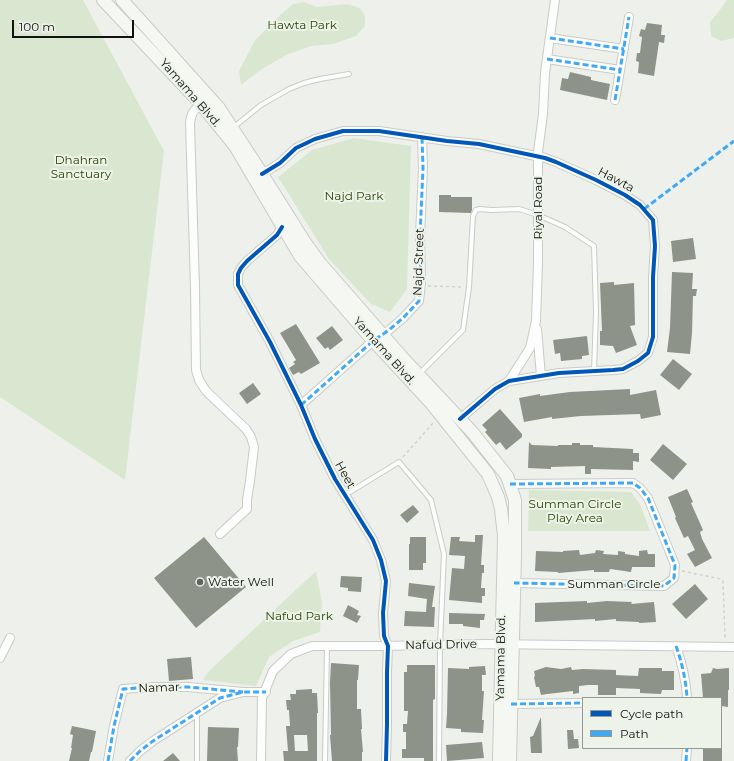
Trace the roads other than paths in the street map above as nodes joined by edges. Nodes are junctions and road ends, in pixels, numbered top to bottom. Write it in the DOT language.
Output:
graph roads {
  1 [pos="103,0"];
  2 [pos="122,0"];
  3 [pos="555,0"];
  4 [pos="629,17"];
  5 [pos="550,38"];
  6 [pos="624,48"];
  7 [pos="547,59"];
  8 [pos="620,70"];
  9 [pos="349,74"];
  10 [pos="616,100"];
  11 [pos="201,104"];
  12 [pos="232,128"];
  13 [pos="422,137"];
  14 [pos="538,156"];
  15 [pos="262,174"];
  16 [pos="538,215"];
  17 [pos="282,227"];
  18 [pos="536,321"];
  19 [pos="378,338"];
  20 [pos="594,371"];
  21 [pos="418,375"];
  22 [pos="541,376"];
  23 [pos="509,381"];
  24 [pos="301,405"];
  25 [pos="460,419"];
  26 [pos="510,485"];
  27 [pos="494,487"];
  28 [pos="344,495"];
  29 [pos="220,534"];
  30 [pos="514,583"];
  31 [pos="10,638"];
  32 [pos="507,644"];
  33 [pos="440,645"];
  34 [pos="327,646"];
  35 [pos="388,646"];
  36 [pos="676,646"];
  37 [pos="734,647"];
  38 [pos="0,658"];
  39 [pos="243,692"];
  40 [pos="266,692"];
  41 [pos="687,694"];
  42 [pos="582,703"];
  43 [pos="511,704"];
  44 [pos="197,713"];
  45 [pos="686,749"];
  46 [pos="108,761"];
  47 [pos="130,761"];
  48 [pos="197,761"];
  49 [pos="261,761"];
  50 [pos="324,761"];
  51 [pos="386,761"];
  52 [pos="439,761"];
  53 [pos="499,761"];
  54 [pos="510,761"];
  55 [pos="686,761"];
  1 -- 11 [label="main road, Yamama Blvd."];
  2 -- 12 [label="main road, Yamama Blvd."];
  3 -- 5 [label="street, Riyal Road"];
  4 -- 6 [label="street"];
  5 -- 6 [label="street"];
  5 -- 7 [label="street, Riyal Road"];
  6 -- 8 [label="street"];
  7 -- 8 [label="street"];
  7 -- 14 [label="street, Riyal Road"];
  8 -- 10 [label="street"];
  9 -- 12 [label="lane"];
  11 -- 17 [label="main road, Yamama Blvd."];
  11 -- 29 [label="street"];
  12 -- 15 [label="main road, Yamama Blvd."];
  13 -- 14 [label="street, Hawta"];
  13 -- 15 [label="street, Hawta"];
  13 -- 19 [label="street, Najd Street"];
  14 -- 16 [label="street, Riyal Road"];
  14 -- 20 [label="street, Hawta"];
  15 -- 19 [label="main road, Yamama Blvd."];
  16 -- 18 [label="street, Riyal Road"];
  16 -- 20 [label="lane"];
  16 -- 21 [label="lane"];
  17 -- 19 [label="main road, Yamama Blvd."];
  17 -- 24 [label="street, Heet"];
  18 -- 22 [label="street, Riyal Road"];
  18 -- 23 [label="street, Riyal Road"];
  19 -- 21 [label="main road, Yamama Blvd."];
  19 -- 24 [label="street, Najd Street"];
  19 -- 27 [label="main road, Yamama Blvd."];
  20 -- 22 [label="street, Hawta"];
  21 -- 25 [label="main road, Yamama Blvd."];
  22 -- 23 [label="street, Hawta"];
  23 -- 25 [label="street, Hawta"];
  24 -- 28 [label="street, Heet"];
  25 -- 26 [label="main road, Yamama Blvd."];
  26 -- 27 [label="street, Summan Circle"];
  26 -- 30 [label="main road, Yamama Blvd."];
  26 -- 30 [label="street, Summan Circle"];
  27 -- 32 [label="main road, Yamama Blvd."];
  28 -- 33 [label="lane"];
  28 -- 35 [label="street, Heet"];
  30 -- 32 [label="main road, Yamama Blvd."];
  31 -- 38 [label="street"];
  32 -- 33 [label="street, Nafud Drive"];
  32 -- 36 [label="street, Nafud Drive"];
  32 -- 43 [label="main road, Yamama Blvd."];
  32 -- 53 [label="main road, Yamama Blvd."];
  33 -- 35 [label="street, Nafud Drive"];
  33 -- 52 [label="lane"];
  34 -- 35 [label="street, Nafud Drive"];
  34 -- 40 [label="street, Nafud Drive"];
  34 -- 50 [label="lane"];
  35 -- 51 [label="street, Heet"];
  36 -- 37 [label="street, Nafud Drive"];
  36 -- 41 [label="street"];
  39 -- 40 [label="street, Namar"];
  39 -- 44 [label="street, Namar"];
  39 -- 46 [label="street, Namar"];
  40 -- 49 [label="street, Nafud Drive"];
  42 -- 43 [label="street"];
  43 -- 54 [label="main road, Yamama Blvd."];
  44 -- 47 [label="street, Namar"];
  44 -- 48 [label="lane"];
  45 -- 55 [label="street"];
}
